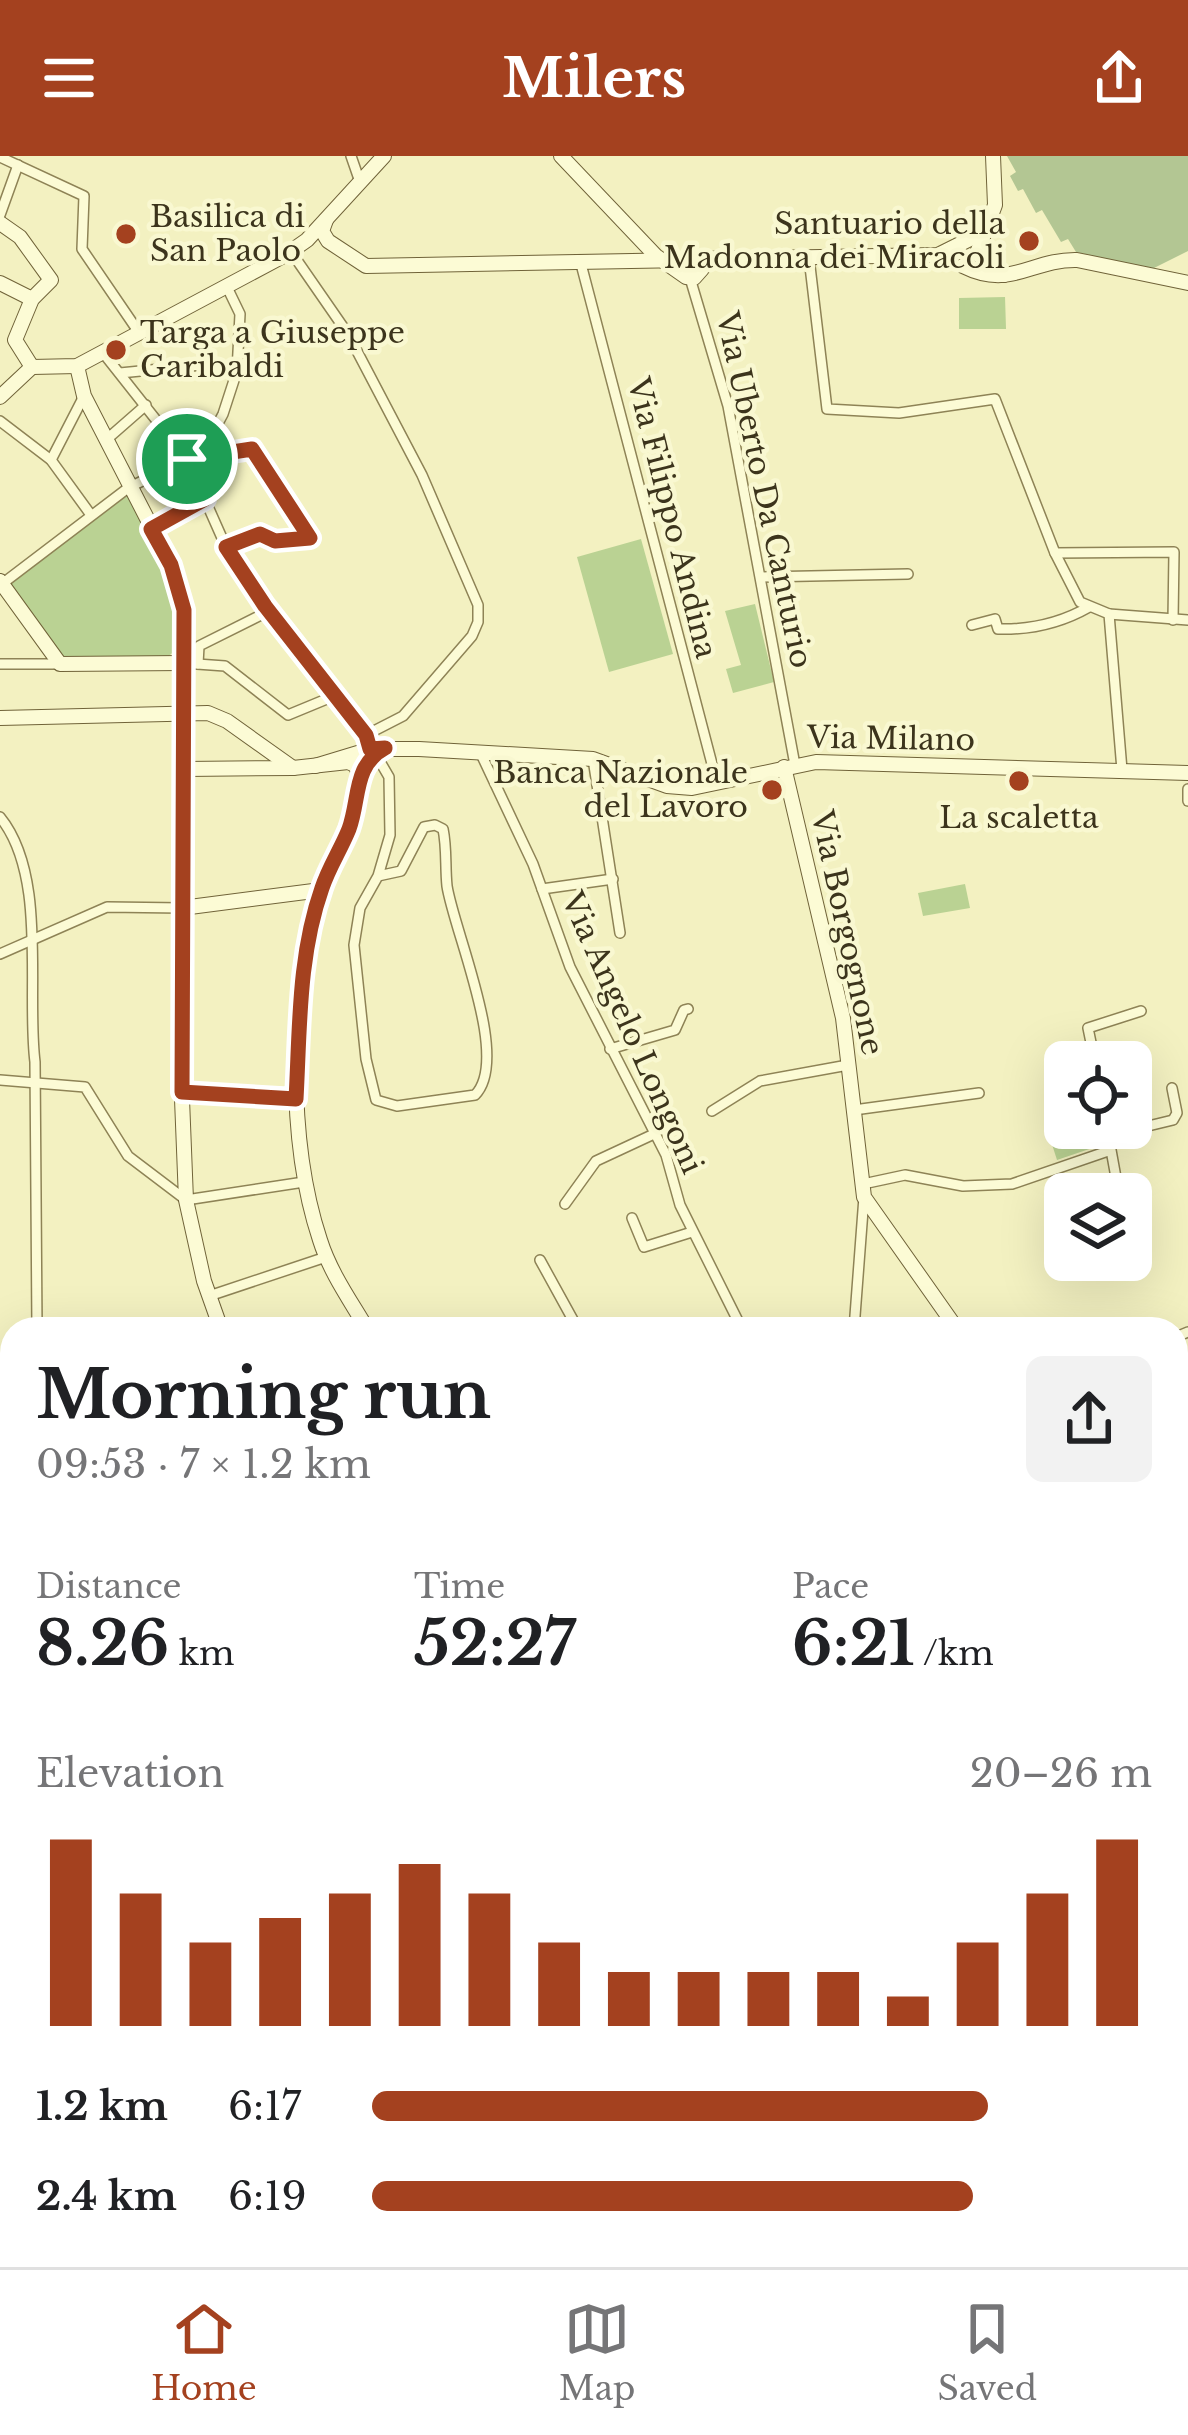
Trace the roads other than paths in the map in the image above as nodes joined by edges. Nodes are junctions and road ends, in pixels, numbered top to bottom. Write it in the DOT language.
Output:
graph roads {
  1 [pos="351,156"];
  2 [pos="384,156"];
  3 [pos="561,156"];
  4 [pos="993,156"];
  5 [pos="0,157"];
  6 [pos="18,165"];
  7 [pos="360,182"];
  8 [pos="0,219"];
  9 [pos="326,220"];
  10 [pos="989,220"];
  11 [pos="307,240"];
  12 [pos="328,241"];
  13 [pos="958,245"];
  14 [pos="647,247"];
  15 [pos="977,253"];
  16 [pos="928,255"];
  17 [pos="294,256"];
  18 [pos="809,258"];
  19 [pos="637,261"];
  20 [pos="662,261"];
  21 [pos="581,264"];
  22 [pos="962,266"];
  23 [pos="695,267"];
  24 [pos="1009,277"];
  25 [pos="0,283"];
  26 [pos="1188,283"];
  27 [pos="226,285"];
  28 [pos="32,299"];
  29 [pos="140,334"];
  30 [pos="7,340"];
  31 [pos="104,354"];
  32 [pos="77,366"];
  33 [pos="32,367"];
  34 [pos="237,370"];
  35 [pos="120,373"];
  36 [pos="84,395"];
  37 [pos="0,397"];
  38 [pos="146,404"];
  39 [pos="0,421"];
  40 [pos="106,440"];
  41 [pos="187,459"];
  42 [pos="51,460"];
  43 [pos="128,488"];
  44 [pos="205,499"];
  45 [pos="91,515"];
  46 [pos="151,529"];
  47 [pos="226,547"];
  48 [pos="1174,552"];
  49 [pos="1188,552"];
  50 [pos="1055,554"];
  51 [pos="908,574"];
  52 [pos="761,577"];
  53 [pos="1,583"];
  54 [pos="1089,607"];
  55 [pos="269,611"];
  56 [pos="1109,614"];
  57 [pos="1174,620"];
  58 [pos="1188,620"];
  59 [pos="972,625"];
  60 [pos="0,664"];
  61 [pos="60,664"];
  62 [pos="191,664"];
  63 [pos="334,695"];
  64 [pos="0,718"];
  65 [pos="374,746"];
  66 [pos="481,754"];
  67 [pos="593,759"];
  68 [pos="315,766"];
  69 [pos="789,766"];
  70 [pos="293,768"];
  71 [pos="184,769"];
  72 [pos="1122,770"];
  73 [pos="1188,773"];
  74 [pos="360,775"];
  75 [pos="717,783"];
  76 [pos="1188,789"];
  77 [pos="1188,801"];
  78 [pos="0,817"];
  79 [pos="12,839"];
  80 [pos="0,842"];
  81 [pos="378,877"];
  82 [pos="613,879"];
  83 [pos="542,889"];
  84 [pos="321,890"];
  85 [pos="182,908"];
  86 [pos="620,933"];
  87 [pos="35,938"];
  88 [pos="0,954"];
  89 [pos="688,1009"];
  90 [pos="1141,1011"];
  91 [pos="1091,1041"];
  92 [pos="610,1049"];
  93 [pos="848,1065"];
  94 [pos="0,1080"];
  95 [pos="35,1083"];
  96 [pos="1172,1088"];
  97 [pos="182,1092"];
  98 [pos="979,1093"];
  99 [pos="296,1099"];
  100 [pos="854,1110"];
  101 [pos="712,1111"];
  102 [pos="1152,1124"];
  103 [pos="654,1134"];
  104 [pos="1111,1150"];
  105 [pos="1115,1173"];
  106 [pos="304,1182"];
  107 [pos="863,1190"];
  108 [pos="186,1200"];
  109 [pos="565,1204"];
  110 [pos="632,1219"];
  111 [pos="692,1232"];
  112 [pos="326,1257"];
  113 [pos="540,1260"];
  114 [pos="209,1296"];
  115 [pos="38,1317"];
  116 [pos="217,1317"];
  117 [pos="360,1317"];
  118 [pos="571,1317"];
  119 [pos="736,1317"];
  120 [pos="855,1317"];
  121 [pos="949,1317"];
  1 -- 7 [label="street"];
  2 -- 7 [label="main road"];
  3 -- 14 [label="main road"];
  4 -- 10 [label="main road"];
  5 -- 6 [label="street"];
  6 -- 8 [label="street"];
  6 -- 29 [label="street"];
  7 -- 9 [label="main road"];
  8 -- 28 [label="main road"];
  9 -- 11 [label="main road"];
  9 -- 12 [label="main road"];
  10 -- 13 [label="main road"];
  10 -- 15 [label="main road"];
  11 -- 12 [label="main road"];
  11 -- 27 [label="main road"];
  12 -- 21 [label="main road"];
  13 -- 15 [label="main road"];
  13 -- 16 [label="main road"];
  13 -- 22 [label="main road"];
  14 -- 19 [label="main road"];
  14 -- 20 [label="main road"];
  15 -- 22 [label="main road"];
  15 -- 24 [label="main road"];
  16 -- 18 [label="main road"];
  16 -- 22 [label="main road"];
  17 -- 65 [label="street"];
  18 -- 23 [label="main road"];
  18 -- 50 [label="street"];
  19 -- 20 [label="main road"];
  19 -- 21 [label="main road"];
  20 -- 23 [label="main road"];
  21 -- 75 [label="street, Via Filippo Andina"];
  22 -- 24 [label="main road"];
  23 -- 52 [label="street, Via Uberto Da Canturio"];
  24 -- 26 [label="main road"];
  25 -- 28 [label="main road"];
  27 -- 29 [label="main road"];
  27 -- 34 [label="street"];
  28 -- 30 [label="main road"];
  29 -- 31 [label="main road"];
  30 -- 33 [label="main road"];
  31 -- 32 [label="main road"];
  31 -- 35 [label="street"];
  32 -- 33 [label="main road"];
  32 -- 36 [label="main road"];
  33 -- 37 [label="main road"];
  34 -- 35 [label="street"];
  34 -- 41 [label="street"];
  35 -- 38 [label="street"];
  36 -- 40 [label="main road"];
  36 -- 42 [label="street"];
  38 -- 40 [label="street"];
  38 -- 41 [label="street"];
  39 -- 42 [label="street"];
  40 -- 43 [label="main road"];
  41 -- 43 [label="street"];
  41 -- 44 [label="street"];
  41 -- 47 [label="street"];
  42 -- 45 [label="street"];
  43 -- 45 [label="street"];
  43 -- 46 [label="main road"];
  44 -- 46 [label="street"];
  44 -- 47 [label="street"];
  45 -- 53 [label="street"];
  46 -- 62 [label="main road"];
  47 -- 55 [label="street"];
  48 -- 49 [label="street"];
  48 -- 50 [label="street"];
  48 -- 57 [label="street"];
  50 -- 54 [label="street"];
  51 -- 52 [label="street"];
  52 -- 69 [label="street, Via Uberto Da Canturio"];
  53 -- 61 [label="main road"];
  54 -- 56 [label="street"];
  54 -- 59 [label="street"];
  55 -- 62 [label="street"];
  55 -- 63 [label="street"];
  56 -- 57 [label="street"];
  56 -- 72 [label="street"];
  57 -- 58 [label="street"];
  60 -- 61 [label="street"];
  61 -- 62 [label="main road"];
  62 -- 63 [label="street"];
  62 -- 71 [label="main road"];
  63 -- 65 [label="street"];
  64 -- 70 [label="main road"];
  65 -- 66 [label="main road, Via Milano"];
  65 -- 68 [label="main road"];
  65 -- 74 [label="main road"];
  65 -- 81 [label="street"];
  66 -- 67 [label="main road, Via Milano"];
  66 -- 83 [label="street, Via Angelo Longoni"];
  67 -- 75 [label="main road, Via Milano"];
  67 -- 82 [label="street"];
  68 -- 70 [label="main road"];
  68 -- 74 [label="main road"];
  69 -- 72 [label="main road, Via Milano"];
  69 -- 75 [label="main road, Via Milano"];
  69 -- 93 [label="main road, Via Borgognone"];
  70 -- 71 [label="main road"];
  71 -- 85 [label="main road"];
  72 -- 73 [label="main road, Via Milano"];
  74 -- 84 [label="main road"];
  76 -- 77 [label="street"];
  78 -- 79 [label="street"];
  79 -- 80 [label="street"];
  79 -- 87 [label="street"];
  81 -- 81 [label="street"];
  82 -- 83 [label="street"];
  82 -- 86 [label="street"];
  83 -- 92 [label="street, Via Angelo Longoni"];
  84 -- 85 [label="main road"];
  84 -- 99 [label="main road"];
  85 -- 87 [label="street"];
  85 -- 97 [label="main road"];
  87 -- 88 [label="street"];
  87 -- 95 [label="street"];
  89 -- 92 [label="street"];
  90 -- 91 [label="street"];
  92 -- 103 [label="street, Via Angelo Longoni"];
  93 -- 100 [label="main road, Via Borgognone"];
  93 -- 101 [label="street"];
  94 -- 95 [label="street"];
  95 -- 108 [label="street"];
  95 -- 115 [label="street"];
  96 -- 102 [label="street"];
  97 -- 99 [label="street"];
  97 -- 108 [label="main road"];
  98 -- 100 [label="street"];
  99 -- 106 [label="main road"];
  100 -- 107 [label="main road, Via Borgognone"];
  103 -- 109 [label="street"];
  103 -- 111 [label="street, Via Angelo Longoni"];
  104 -- 105 [label="street"];
  104 -- 107 [label="street"];
  106 -- 108 [label="street"];
  106 -- 112 [label="main road"];
  107 -- 120 [label="street"];
  107 -- 121 [label="main road, Via Borgognone"];
  108 -- 114 [label="main road"];
  110 -- 111 [label="street"];
  111 -- 119 [label="street, Via Angelo Longoni"];
  112 -- 114 [label="street"];
  112 -- 117 [label="main road"];
  113 -- 118 [label="street"];
  114 -- 116 [label="main road"];
}
